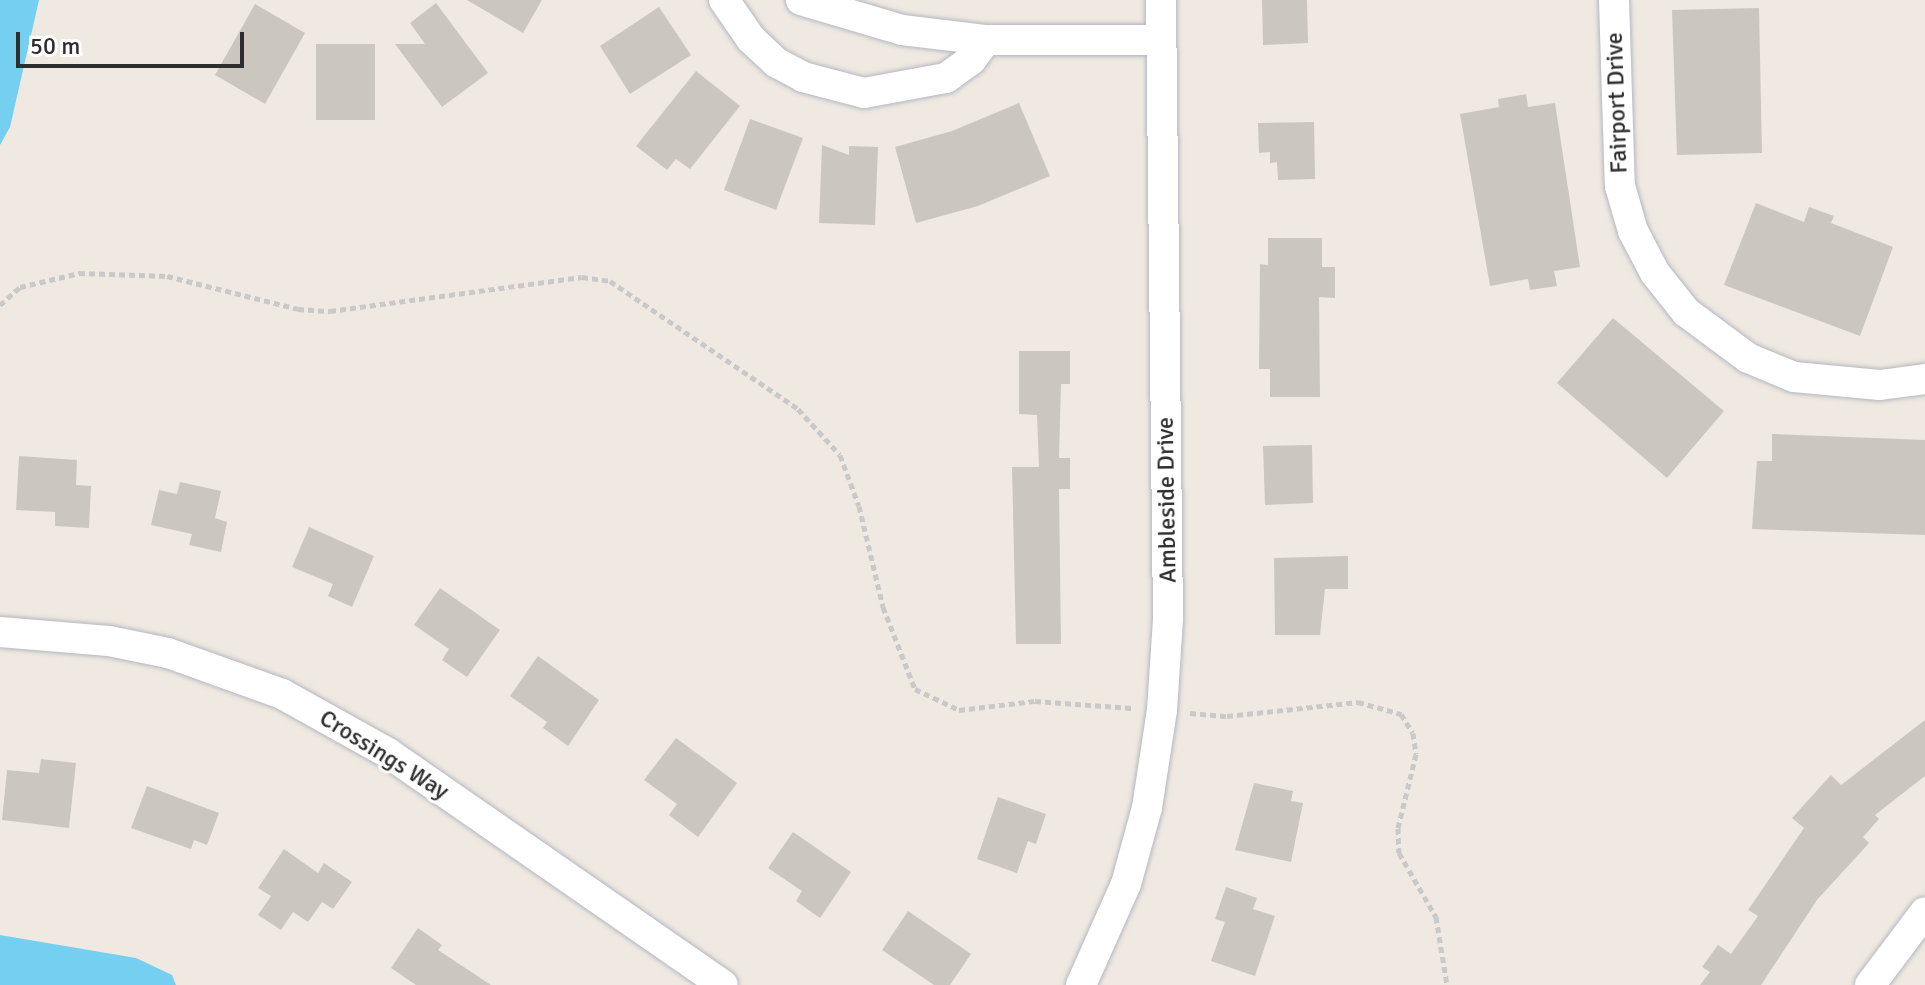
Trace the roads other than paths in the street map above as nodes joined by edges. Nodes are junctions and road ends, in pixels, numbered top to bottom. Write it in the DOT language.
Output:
graph roads {
  1 [pos="724,0"];
  2 [pos="801,0"];
  3 [pos="1161,0"];
  4 [pos="1614,0"];
  5 [pos="986,40"];
  6 [pos="1161,40"];
  7 [pos="1925,379"];
  8 [pos="0,632"];
  9 [pos="1925,912"];
  10 [pos="723,985"];
  11 [pos="1081,985"];
  12 [pos="1870,985"];
  1 -- 5 [label="street"];
  2 -- 5 [label="street"];
  3 -- 6 [label="street, Ambleside Drive"];
  4 -- 7 [label="street, Fairport Drive"];
  5 -- 6 [label="street"];
  6 -- 11 [label="street, Ambleside Drive"];
  8 -- 10 [label="street, Crossings Way"];
  9 -- 12 [label="street"];
}
